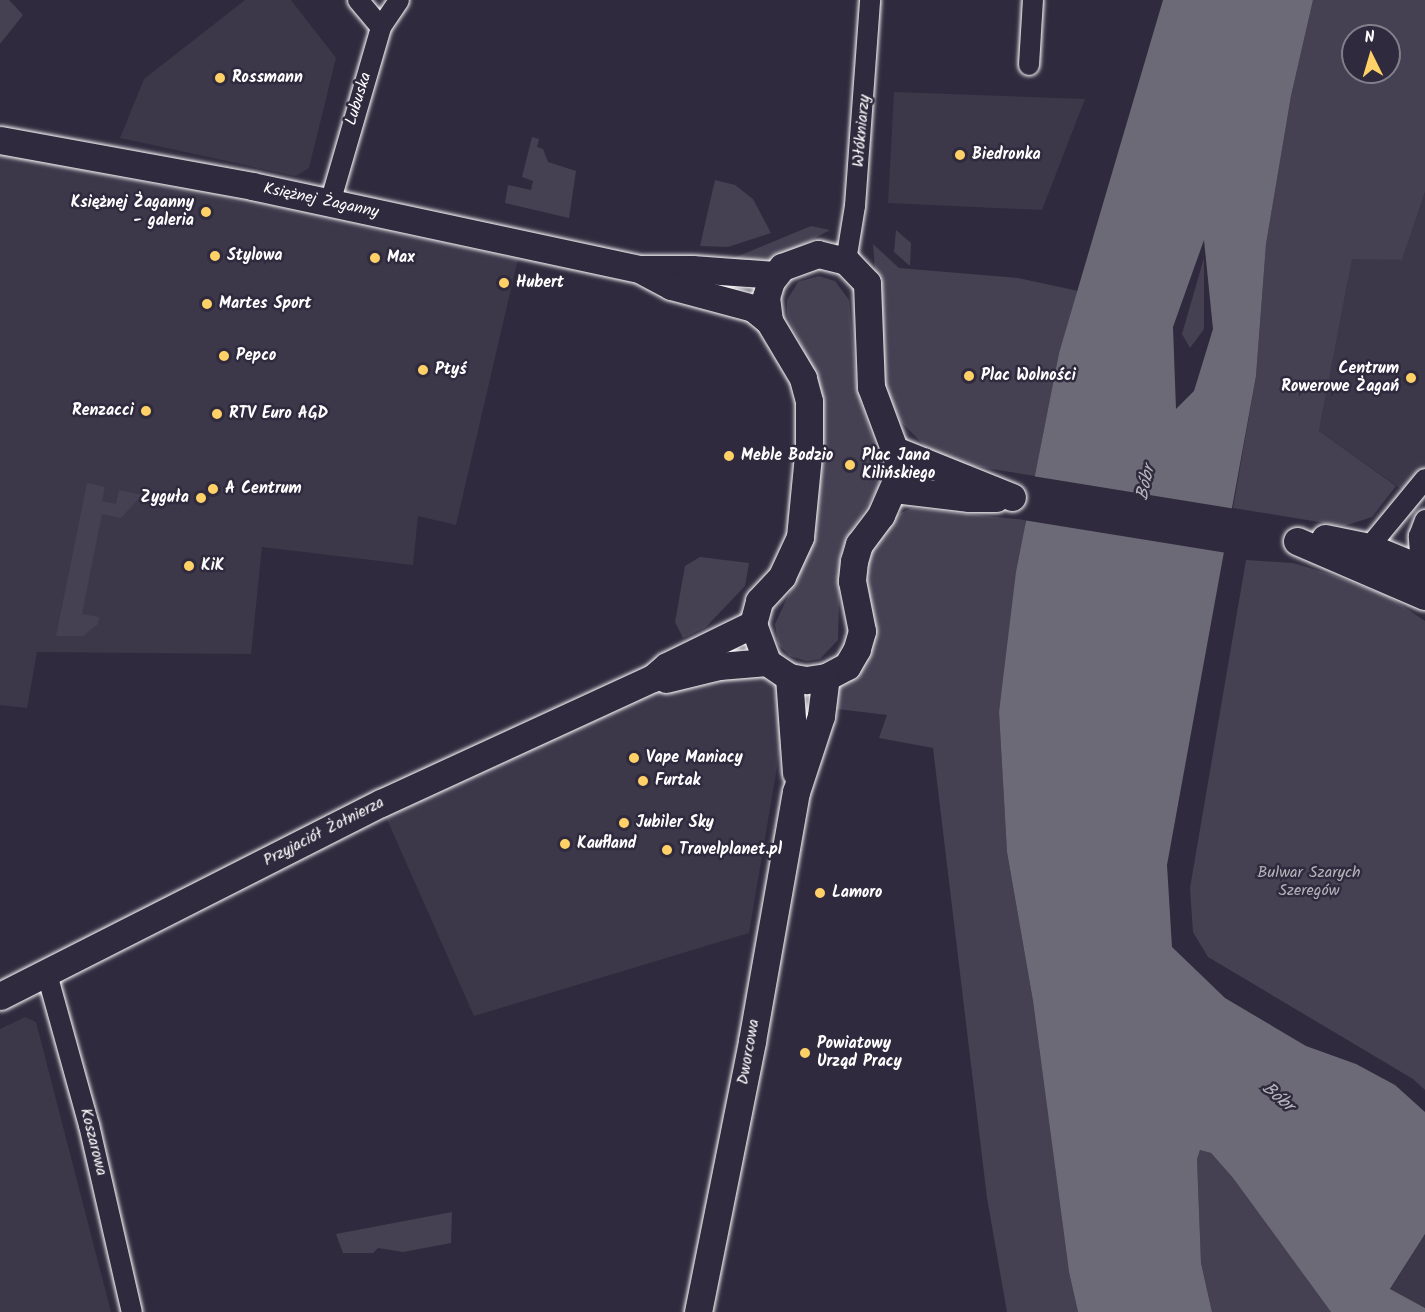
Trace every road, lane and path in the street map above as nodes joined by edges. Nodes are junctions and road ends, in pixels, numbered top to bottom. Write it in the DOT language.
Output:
graph roads {
  1 [pos="358,0"];
  2 [pos="399,0"];
  3 [pos="870,0"];
  4 [pos="1033,0"];
  5 [pos="381,27"];
  6 [pos="1029,65"];
  7 [pos="0,140"];
  8 [pos="330,203"];
  9 [pos="846,261"];
  10 [pos="640,269"];
  11 [pos="775,275"];
  12 [pos="769,321"];
  13 [pos="895,450"];
  14 [pos="1425,479"];
  15 [pos="894,489"];
  16 [pos="1425,520"];
  17 [pos="1369,548"];
  18 [pos="1423,569"];
  19 [pos="1425,596"];
  20 [pos="753,624"];
  21 [pos="767,662"];
  22 [pos="789,677"];
  23 [pos="826,677"];
  24 [pos="653,678"];
  25 [pos="796,792"];
  26 [pos="47,974"];
  27 [pos="0,996"];
  28 [pos="132,1312"];
  29 [pos="698,1312"];
  1 -- 5 [label="street"];
  2 -- 5 [label="street, Lubuska"];
  3 -- 9 [label="street, Włókniarzy"];
  4 -- 6 [label="street"];
  5 -- 8 [label="street, Lubuska"];
  7 -- 8 [label="main road, Księżnej Żaganny"];
  8 -- 10 [label="main road, Księżnej Żaganny"];
  9 -- 11 [label="main road"];
  9 -- 13 [label="main road"];
  10 -- 11 [label="main road, Księżnej Żaganny"];
  10 -- 12 [label="main road, Księżnej Żaganny"];
  11 -- 12 [label="main road"];
  12 -- 20 [label="main road"];
  13 -- 15 [label="main road"];
  13 -- 15 [label="main road"];
  14 -- 17 [label="street"];
  15 -- 23 [label="main road"];
  16 -- 18 [label="street"];
  17 -- 18 [label="main road"];
  17 -- 19 [label="main road"];
  20 -- 21 [label="main road"];
  20 -- 24 [label="main road, Przyjaciół Żołnierza"];
  21 -- 22 [label="main road"];
  21 -- 24 [label="main road, Przyjaciół Żołnierza"];
  22 -- 23 [label="main road"];
  22 -- 25 [label="main road, Dworcowa"];
  23 -- 25 [label="main road, Dworcowa"];
  24 -- 26 [label="main road, Przyjaciół Żołnierza"];
  25 -- 29 [label="main road, Dworcowa"];
  26 -- 27 [label="main road, Przyjaciół Żołnierza"];
  26 -- 28 [label="street, Koszarowa"];
}
